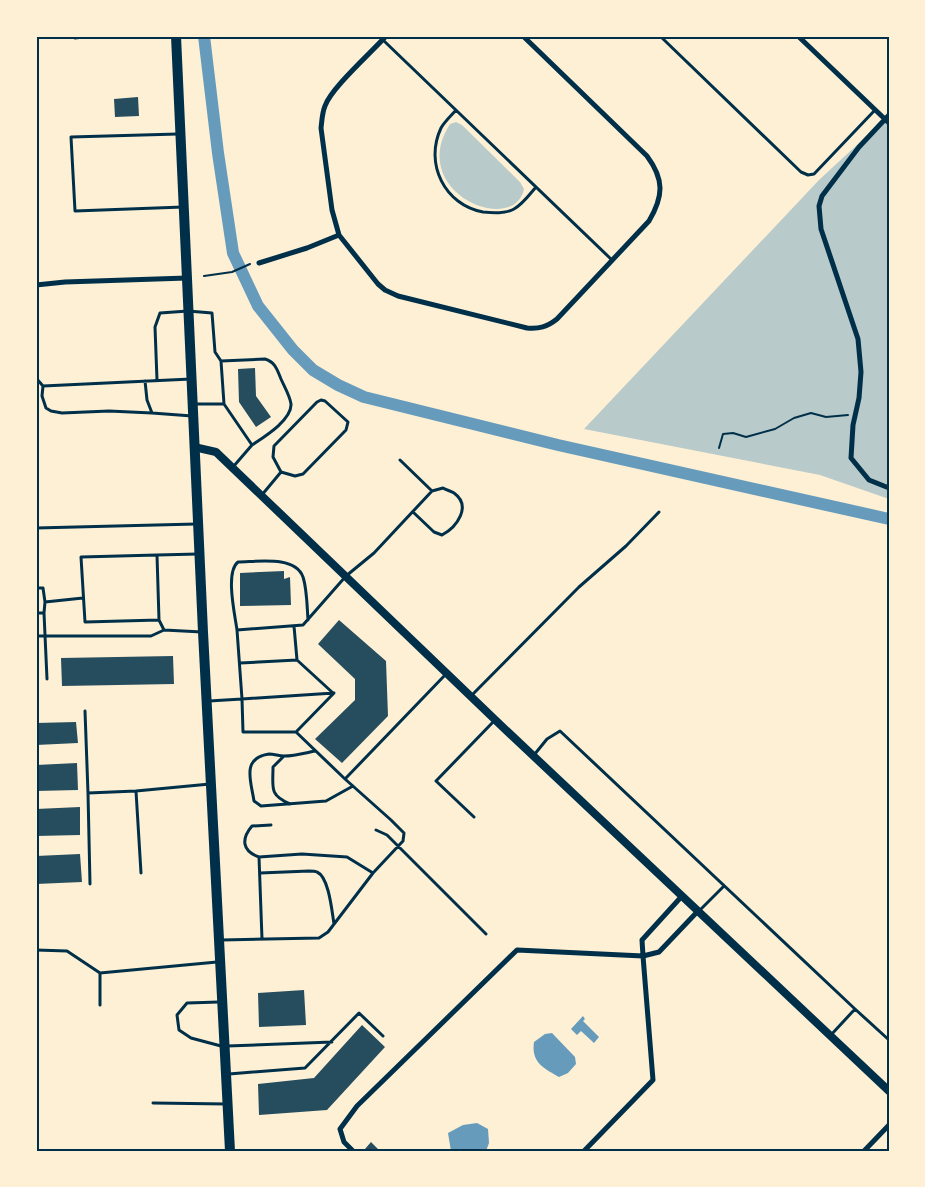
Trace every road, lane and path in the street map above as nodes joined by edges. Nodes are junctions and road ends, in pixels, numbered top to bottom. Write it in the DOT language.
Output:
graph roads {
  1 [pos="92,36"];
  2 [pos="176,36"];
  3 [pos="523,36"];
  4 [pos="660,36"];
  5 [pos="798,36"];
  6 [pos="75,38"];
  7 [pos="385,38"];
  8 [pos="456,110"];
  9 [pos="875,110"];
  10 [pos="888,119"];
  11 [pos="180,134"];
  12 [pos="536,187"];
  13 [pos="184,207"];
  14 [pos="338,235"];
  15 [pos="612,260"];
  16 [pos="259,262"];
  17 [pos="249,265"];
  18 [pos="204,276"];
  19 [pos="186,278"];
  20 [pos="36,285"];
  21 [pos="188,310"];
  22 [pos="221,361"];
  23 [pos="36,378"];
  24 [pos="191,379"];
  25 [pos="156,380"];
  26 [pos="145,381"];
  27 [pos="43,386"];
  28 [pos="192,404"];
  29 [pos="224,404"];
  30 [pos="152,413"];
  31 [pos="855,415"];
  32 [pos="193,416"];
  33 [pos="252,445"];
  34 [pos="194,447"];
  35 [pos="719,448"];
  36 [pos="400,460"];
  37 [pos="232,468"];
  38 [pos="281,472"];
  39 [pos="889,488"];
  40 [pos="432,492"];
  41 [pos="261,496"];
  42 [pos="413,512"];
  43 [pos="659,512"];
  44 [pos="198,524"];
  45 [pos="36,528"];
  46 [pos="200,554"];
  47 [pos="158,556"];
  48 [pos="346,576"];
  49 [pos="36,588"];
  50 [pos="83,598"];
  51 [pos="45,602"];
  52 [pos="36,613"];
  53 [pos="44,613"];
  54 [pos="159,620"];
  55 [pos="308,620"];
  56 [pos="294,626"];
  57 [pos="164,630"];
  58 [pos="237,630"];
  59 [pos="202,632"];
  60 [pos="36,636"];
  61 [pos="45,636"];
  62 [pos="297,660"];
  63 [pos="240,663"];
  64 [pos="447,673"];
  65 [pos="47,679"];
  66 [pos="334,693"];
  67 [pos="471,696"];
  68 [pos="242,699"];
  69 [pos="207,701"];
  70 [pos="85,711"];
  71 [pos="495,719"];
  72 [pos="296,732"];
  73 [pos="316,751"];
  74 [pos="284,756"];
  75 [pos="533,756"];
  76 [pos="345,779"];
  77 [pos="211,784"];
  78 [pos="353,786"];
  79 [pos="136,791"];
  80 [pos="88,793"];
  81 [pos="291,804"];
  82 [pos="474,817"];
  83 [pos="270,825"];
  84 [pos="376,830"];
  85 [pos="398,846"];
  86 [pos="259,857"];
  87 [pos="260,873"];
  88 [pos="374,873"];
  89 [pos="140,874"];
  90 [pos="90,884"];
  91 [pos="724,886"];
  92 [pos="682,896"];
  93 [pos="698,911"];
  94 [pos="334,924"];
  95 [pos="486,934"];
  96 [pos="262,939"];
  97 [pos="219,940"];
  98 [pos="36,950"];
  99 [pos="642,956"];
  100 [pos="220,962"];
  101 [pos="100,973"];
  102 [pos="222,1002"];
  103 [pos="100,1005"];
  104 [pos="855,1009"];
  105 [pos="383,1036"];
  106 [pos="830,1036"];
  107 [pos="889,1040"];
  108 [pos="332,1042"];
  109 [pos="224,1046"];
  110 [pos="226,1074"];
  111 [pos="889,1091"];
  112 [pos="154,1103"];
  113 [pos="227,1104"];
  114 [pos="889,1125"];
  115 [pos="230,1151"];
  116 [pos="353,1151"];
  117 [pos="584,1151"];
  118 [pos="864,1151"];
  1 -- 6 [label="lane"];
  2 -- 11 [label="main road"];
  3 -- 15 [label="street"];
  4 -- 9 [label="lane"];
  5 -- 9 [label="street"];
  7 -- 8 [label="lane"];
  7 -- 14 [label="street"];
  8 -- 12 [label="lane"];
  8 -- 12 [label="lane"];
  9 -- 10 [label="street"];
  10 -- 31 [label="street"];
  11 -- 13 [label="main road"];
  11 -- 13 [label="lane"];
  12 -- 15 [label="lane"];
  13 -- 19 [label="main road"];
  14 -- 15 [label="street"];
  14 -- 16 [label="street"];
  17 -- 18 [label="path"];
  19 -- 20 [label="street"];
  19 -- 21 [label="main road"];
  21 -- 22 [label="lane"];
  21 -- 24 [label="main road"];
  21 -- 25 [label="lane"];
  22 -- 29 [label="lane"];
  22 -- 33 [label="lane"];
  23 -- 27 [label="lane"];
  24 -- 25 [label="lane"];
  24 -- 28 [label="main road"];
  25 -- 26 [label="lane"];
  26 -- 27 [label="lane"];
  26 -- 30 [label="lane"];
  27 -- 30 [label="lane"];
  28 -- 29 [label="lane"];
  28 -- 32 [label="main road"];
  29 -- 33 [label="lane"];
  30 -- 32 [label="lane"];
  31 -- 35 [label="path"];
  31 -- 39 [label="street"];
  32 -- 34 [label="main road"];
  33 -- 37 [label="lane"];
  34 -- 37 [label="street"];
  34 -- 44 [label="main road"];
  36 -- 40 [label="lane"];
  37 -- 41 [label="street"];
  38 -- 38 [label="lane"];
  38 -- 41 [label="lane"];
  40 -- 42 [label="lane"];
  40 -- 42 [label="lane"];
  41 -- 48 [label="street"];
  42 -- 48 [label="lane"];
  43 -- 67 [label="lane"];
  44 -- 45 [label="lane"];
  44 -- 46 [label="main road"];
  46 -- 47 [label="lane"];
  46 -- 59 [label="main road"];
  47 -- 50 [label="lane"];
  47 -- 54 [label="lane"];
  48 -- 55 [label="lane"];
  48 -- 64 [label="street"];
  49 -- 51 [label="lane"];
  50 -- 51 [label="lane"];
  50 -- 54 [label="lane"];
  51 -- 53 [label="lane"];
  52 -- 53 [label="lane"];
  53 -- 61 [label="lane"];
  54 -- 57 [label="lane"];
  55 -- 56 [label="lane"];
  55 -- 58 [label="lane"];
  56 -- 58 [label="lane"];
  56 -- 62 [label="lane"];
  57 -- 59 [label="lane"];
  57 -- 61 [label="lane"];
  58 -- 63 [label="lane"];
  59 -- 69 [label="main road"];
  60 -- 61 [label="lane"];
  61 -- 65 [label="lane"];
  62 -- 63 [label="lane"];
  62 -- 66 [label="lane"];
  63 -- 68 [label="lane"];
  64 -- 67 [label="street"];
  64 -- 76 [label="lane"];
  66 -- 68 [label="lane"];
  66 -- 72 [label="lane"];
  67 -- 71 [label="street"];
  68 -- 69 [label="lane"];
  68 -- 72 [label="lane"];
  69 -- 77 [label="main road"];
  70 -- 80 [label="lane"];
  71 -- 75 [label="street"];
  71 -- 82 [label="lane"];
  72 -- 73 [label="lane"];
  73 -- 74 [label="lane"];
  73 -- 76 [label="lane"];
  74 -- 81 [label="lane"];
  74 -- 81 [label="lane"];
  75 -- 91 [label="lane"];
  75 -- 92 [label="street"];
  76 -- 78 [label="lane"];
  77 -- 79 [label="lane"];
  77 -- 97 [label="main road"];
  78 -- 81 [label="lane"];
  78 -- 85 [label="lane"];
  79 -- 80 [label="lane"];
  79 -- 89 [label="lane"];
  80 -- 90 [label="lane"];
  83 -- 86 [label="lane"];
  84 -- 85 [label="lane"];
  85 -- 88 [label="lane"];
  85 -- 95 [label="lane"];
  86 -- 87 [label="lane"];
  86 -- 88 [label="lane"];
  87 -- 94 [label="lane"];
  87 -- 96 [label="lane"];
  88 -- 94 [label="lane"];
  91 -- 93 [label="lane"];
  91 -- 104 [label="lane"];
  92 -- 93 [label="street"];
  92 -- 99 [label="street"];
  93 -- 99 [label="street"];
  93 -- 106 [label="street"];
  94 -- 96 [label="lane"];
  96 -- 97 [label="lane"];
  97 -- 100 [label="main road"];
  98 -- 101 [label="lane"];
  99 -- 116 [label="street"];
  99 -- 117 [label="street"];
  100 -- 101 [label="lane"];
  100 -- 102 [label="main road"];
  101 -- 103 [label="lane"];
  102 -- 109 [label="main road"];
  102 -- 109 [label="lane"];
  104 -- 106 [label="lane"];
  104 -- 107 [label="lane"];
  105 -- 108 [label="lane"];
  106 -- 111 [label="street"];
  108 -- 109 [label="lane"];
  108 -- 110 [label="lane"];
  109 -- 110 [label="main road"];
  110 -- 113 [label="main road"];
  112 -- 113 [label="lane"];
  113 -- 115 [label="main road"];
  114 -- 118 [label="street"];
}
